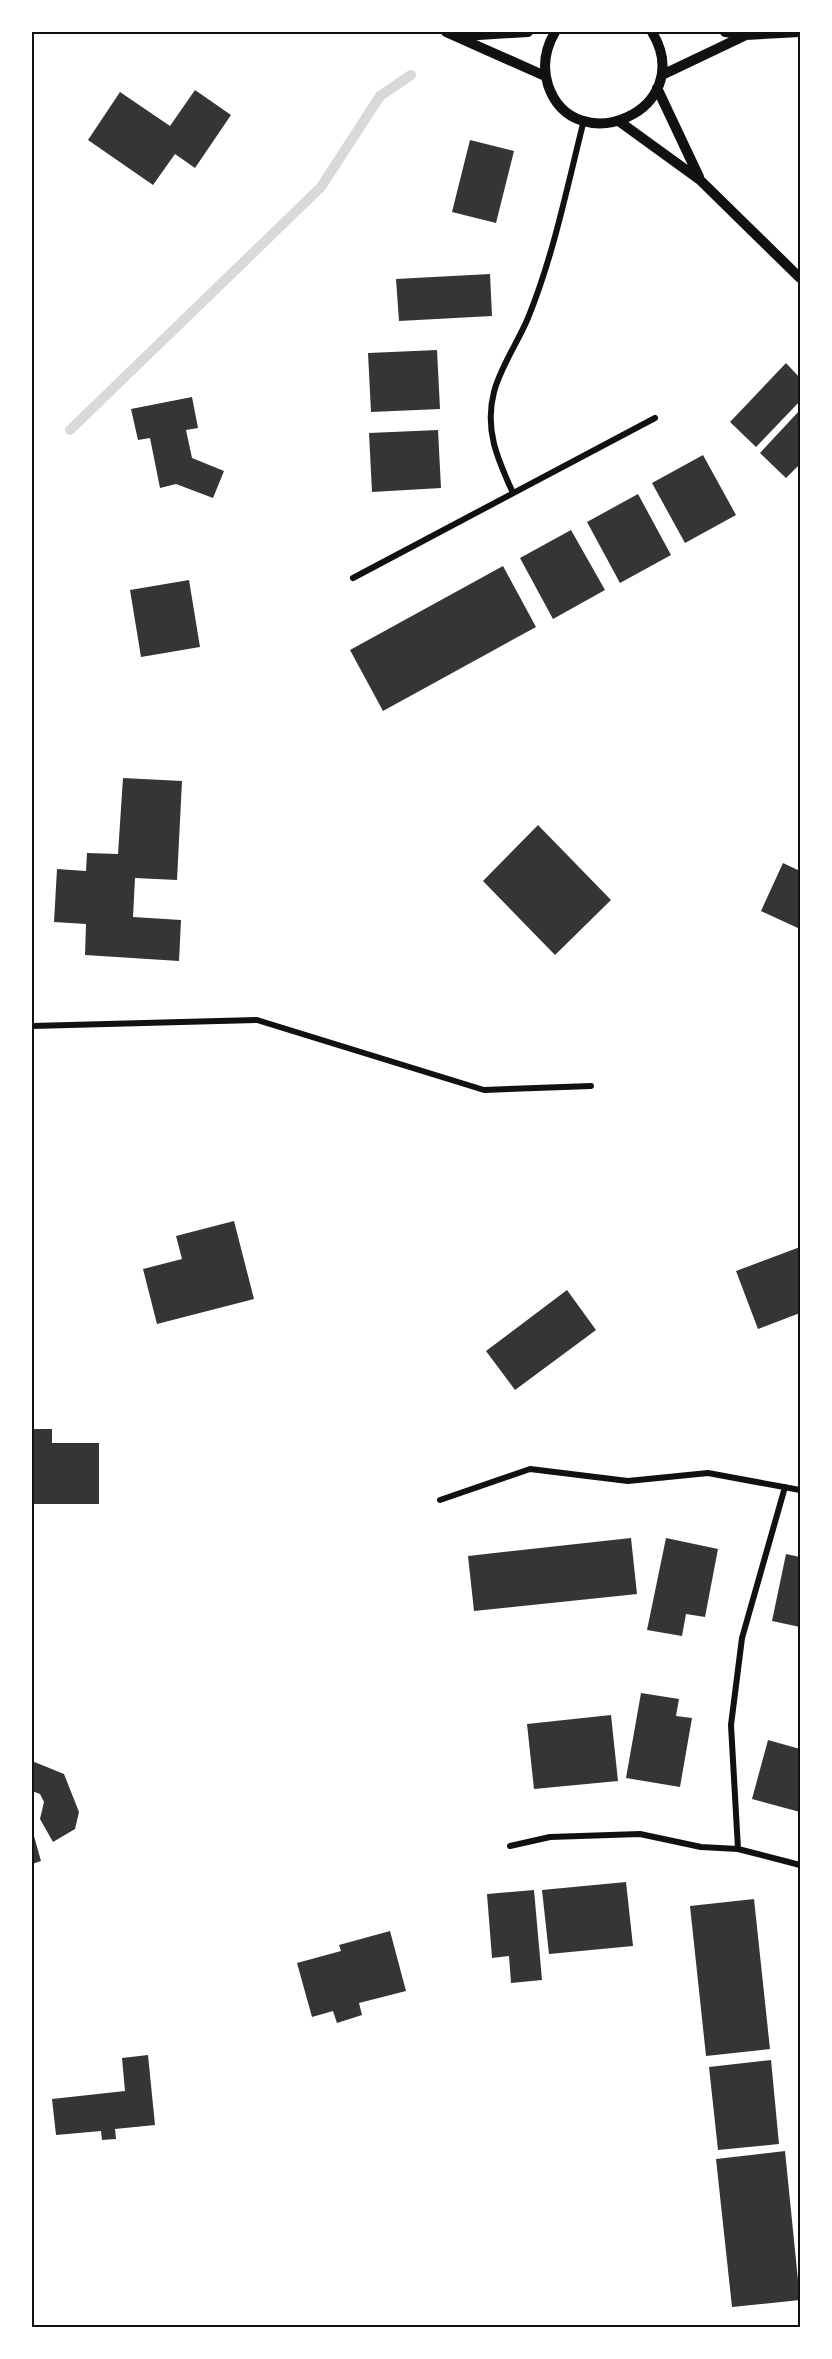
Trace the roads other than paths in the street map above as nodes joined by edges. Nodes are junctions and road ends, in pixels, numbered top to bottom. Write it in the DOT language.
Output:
graph roads {
  1 [pos="446,32"];
  2 [pos="528,32"];
  3 [pos="555,32"];
  4 [pos="652,32"];
  5 [pos="725,32"];
  6 [pos="801,32"];
  7 [pos="746,35"];
  8 [pos="460,36"];
  9 [pos="662,75"];
  10 [pos="545,76"];
  11 [pos="657,88"];
  12 [pos="584,120"];
  13 [pos="620,122"];
  14 [pos="700,180"];
  15 [pos="801,278"];
  16 [pos="655,418"];
  17 [pos="513,493"];
  18 [pos="353,578"];
  19 [pos="32,1026"];
  20 [pos="591,1086"];
  21 [pos="785,1487"];
  22 [pos="801,1490"];
  23 [pos="440,1500"];
  24 [pos="510,1846"];
  25 [pos="738,1849"];
  26 [pos="801,1865"];
  1 -- 8 [label="street"];
  2 -- 8 [label="street"];
  3 -- 10 [label="street"];
  4 -- 9 [label="street"];
  5 -- 7 [label="street"];
  6 -- 7 [label="street"];
  7 -- 9 [label="street"];
  8 -- 10 [label="street"];
  9 -- 11 [label="street"];
  10 -- 12 [label="street"];
  11 -- 13 [label="street"];
  11 -- 14 [label="street"];
  12 -- 13 [label="street"];
  12 -- 17 [label="street"];
  13 -- 14 [label="street"];
  14 -- 15 [label="street"];
  16 -- 17 [label="street"];
  17 -- 18 [label="street"];
  19 -- 20 [label="street"];
  21 -- 22 [label="street"];
  21 -- 23 [label="street"];
  21 -- 25 [label="street"];
  24 -- 25 [label="street"];
  25 -- 26 [label="street"];
}
